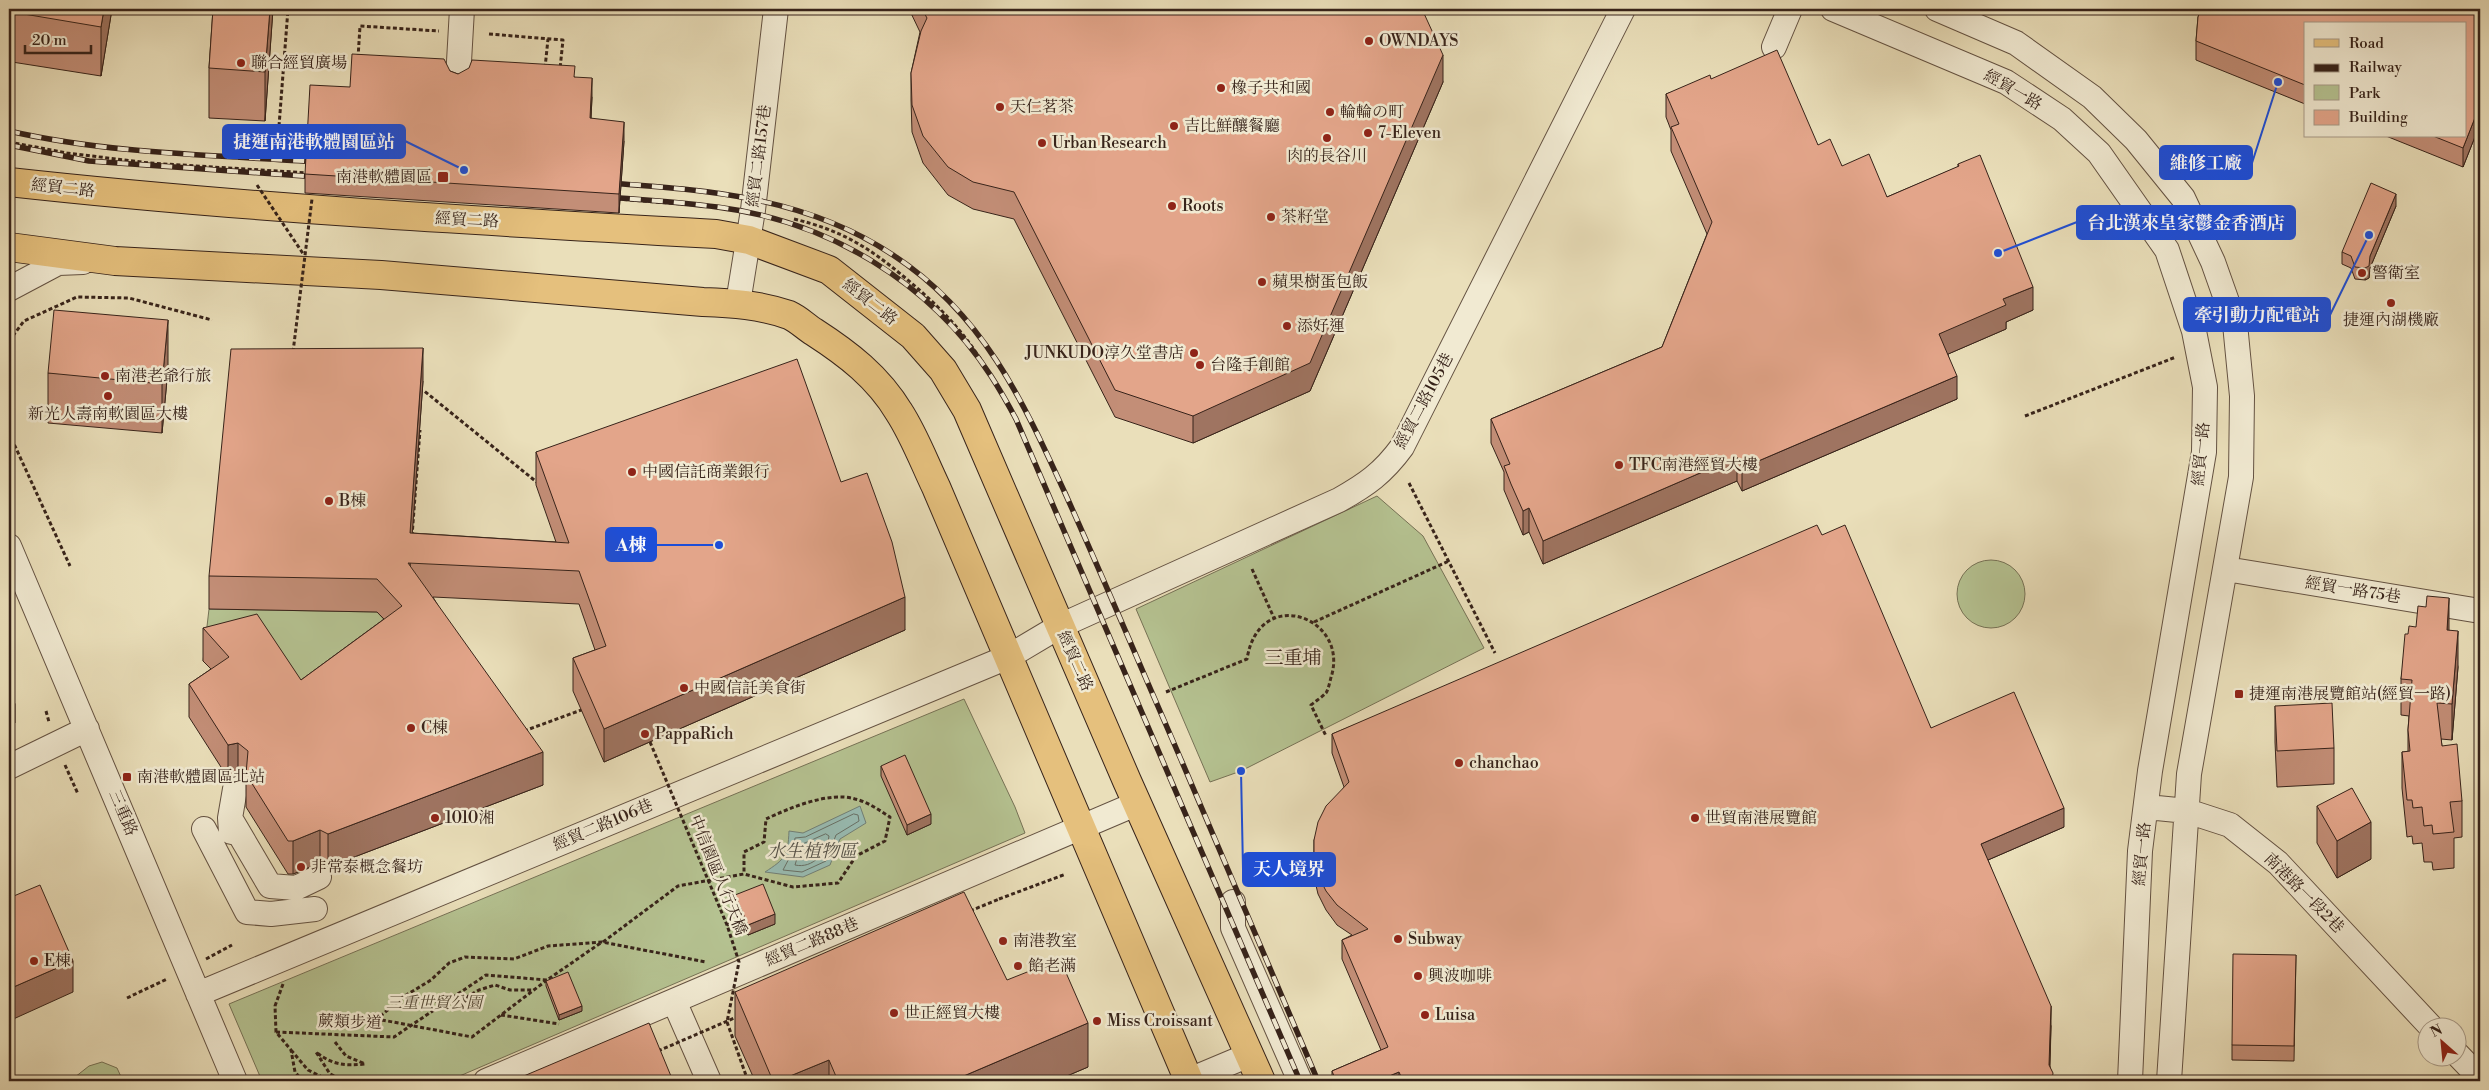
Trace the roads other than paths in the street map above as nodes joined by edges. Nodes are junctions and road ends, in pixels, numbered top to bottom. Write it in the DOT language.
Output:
graph roads {
  1 [pos="462,9"];
  2 [pos="776,9"];
  3 [pos="1623,9"];
  4 [pos="1790,9"];
  5 [pos="1833,9"];
  6 [pos="1937,9"];
  7 [pos="1774,47"];
  8 [pos="458,79"];
  9 [pos="9,182"];
  10 [pos="749,240"];
  11 [pos="9,247"];
  12 [pos="115,261"];
  13 [pos="9,289"];
  14 [pos="738,303"];
  15 [pos="9,546"];
  16 [pos="2226,569"];
  17 [pos="2480,612"];
  18 [pos="1060,626"];
  19 [pos="1008,657"];
  20 [pos="87,729"];
  21 [pos="9,767"];
  22 [pos="235,789"];
  23 [pos="1138,804"];
  24 [pos="2146,807"];
  25 [pos="2188,811"];
  26 [pos="216,821"];
  27 [pos="1081,828"];
  28 [pos="233,856"];
  29 [pos="319,877"];
  30 [pos="232,886"];
  31 [pos="1233,902"];
  32 [pos="275,904"];
  33 [pos="315,908"];
  34 [pos="198,994"];
  35 [pos="674,1001"];
  36 [pos="2423,1018"];
  37 [pos="1249,1055"];
  38 [pos="2466,1063"];
  39 [pos="2480,1078"];
  40 [pos="236,1081"];
  41 [pos="486,1081"];
  42 [pos="708,1081"];
  43 [pos="1188,1081"];
  44 [pos="1261,1081"];
  45 [pos="1300,1081"];
  46 [pos="2130,1081"];
  47 [pos="2168,1081"];
  1 -- 8 [label="street"];
  2 -- 10 [label="street, 經貿二路157巷"];
  3 -- 18 [label="street, 經貿二路105巷"];
  4 -- 7 [label="street"];
  5 -- 24 [label="street, 經貿一路"];
  6 -- 16 [label="street"];
  9 -- 10 [label="main road, 經貿二路"];
  10 -- 14 [label="street, 經貿二路157巷"];
  10 -- 18 [label="main road, 經貿二路"];
  11 -- 12 [label="main road"];
  12 -- 13 [label="street"];
  12 -- 14 [label="main road"];
  14 -- 19 [label="main road"];
  15 -- 20 [label="street, 三重路"];
  16 -- 17 [label="street, 經貿一路75巷"];
  16 -- 25 [label="street"];
  18 -- 19 [label="street, 經貿二路105巷"];
  18 -- 23 [label="main road, 經貿二路"];
  19 -- 27 [label="main road"];
  19 -- 34 [label="street, 經貿二路106巷"];
  20 -- 21 [label="street"];
  20 -- 34 [label="street, 三重路"];
  22 -- 26 [label="street"];
  23 -- 27 [label="street, 經貿二路88巷"];
  23 -- 37 [label="main road, 經貿二路"];
  24 -- 25 [label="street, 南港路一段2巷"];
  24 -- 46 [label="street, 經貿一路"];
  25 -- 36 [label="street, 南港路一段2巷"];
  25 -- 47 [label="street"];
  26 -- 28 [label="street"];
  26 -- 30 [label="street"];
  26 -- 32 [label="street"];
  27 -- 35 [label="street, 經貿二路88巷"];
  27 -- 43 [label="main road"];
  28 -- 30 [label="street"];
  28 -- 32 [label="street"];
  29 -- 32 [label="street"];
  30 -- 32 [label="street"];
  31 -- 45 [label="street"];
  32 -- 33 [label="street"];
  34 -- 40 [label="street, 三重路"];
  35 -- 41 [label="street, 經貿二路88巷"];
  35 -- 42 [label="street"];
  37 -- 43 [label="street"];
  37 -- 44 [label="main road, 經貿二路"];
  38 -- 39 [label="street"];
}
